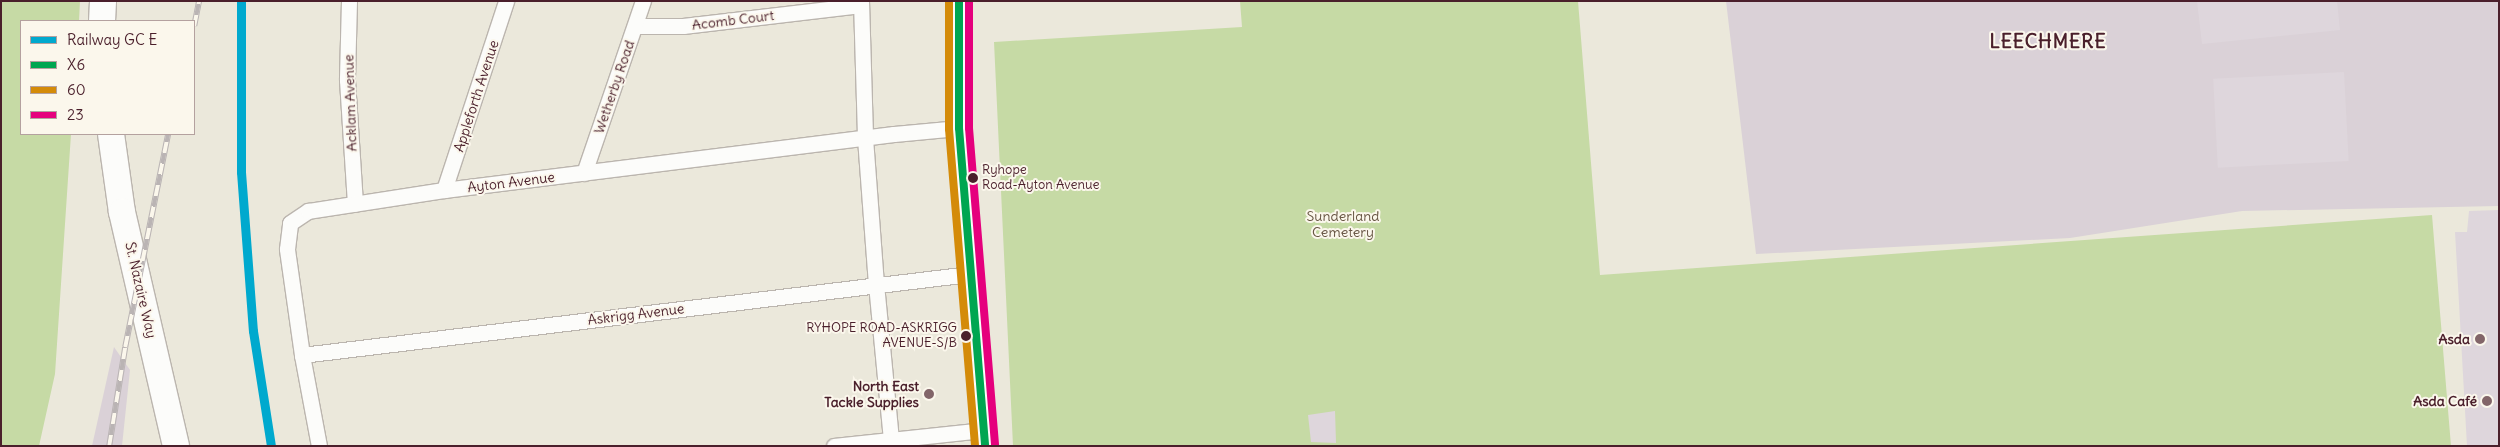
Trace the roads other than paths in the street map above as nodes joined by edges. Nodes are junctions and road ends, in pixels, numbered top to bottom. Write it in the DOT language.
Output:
graph roads {
  1 [pos="103,1"];
  2 [pos="349,1"];
  3 [pos="506,1"];
  4 [pos="643,1"];
  5 [pos="959,1"];
  6 [pos="861,3"];
  7 [pos="102,20"];
  8 [pos="635,26"];
  9 [pos="959,128"];
  10 [pos="111,135"];
  11 [pos="865,138"];
  12 [pos="584,174"];
  13 [pos="444,190"];
  14 [pos="355,204"];
  15 [pos="969,274"];
  16 [pos="876,284"];
  17 [pos="302,355"];
  18 [pos="984,438"];
  19 [pos="891,441"];
  20 [pos="864,444"];
  21 [pos="176,446"];
  22 [pos="319,446"];
  23 [pos="834,446"];
  1 -- 7 [label="highway"];
  2 -- 14 [label="street, Acklam Avenue"];
  3 -- 13 [label="street, Appleforth Avenue"];
  4 -- 8 [label="street, Wetherby Road"];
  5 -- 9 [label="main road"];
  6 -- 8 [label="street, Acomb Court"];
  6 -- 11 [label="street"];
  8 -- 12 [label="street, Wetherby Road"];
  9 -- 11 [label="street, Ayton Avenue"];
  9 -- 15 [label="main road"];
  10 -- 21 [label="highway, St. Nazaire Way"];
  11 -- 12 [label="street, Ayton Avenue"];
  11 -- 16 [label="street"];
  12 -- 13 [label="street, Ayton Avenue"];
  13 -- 14 [label="street, Ayton Avenue"];
  14 -- 17 [label="street, Ayton Avenue"];
  15 -- 16 [label="street, Askrigg Avenue"];
  15 -- 18 [label="main road"];
  16 -- 17 [label="street, Askrigg Avenue"];
  16 -- 19 [label="street"];
  17 -- 22 [label="street, Ayton Avenue"];
  18 -- 19 [label="street"];
  19 -- 20 [label="street"];
  20 -- 23 [label="street"];
}
